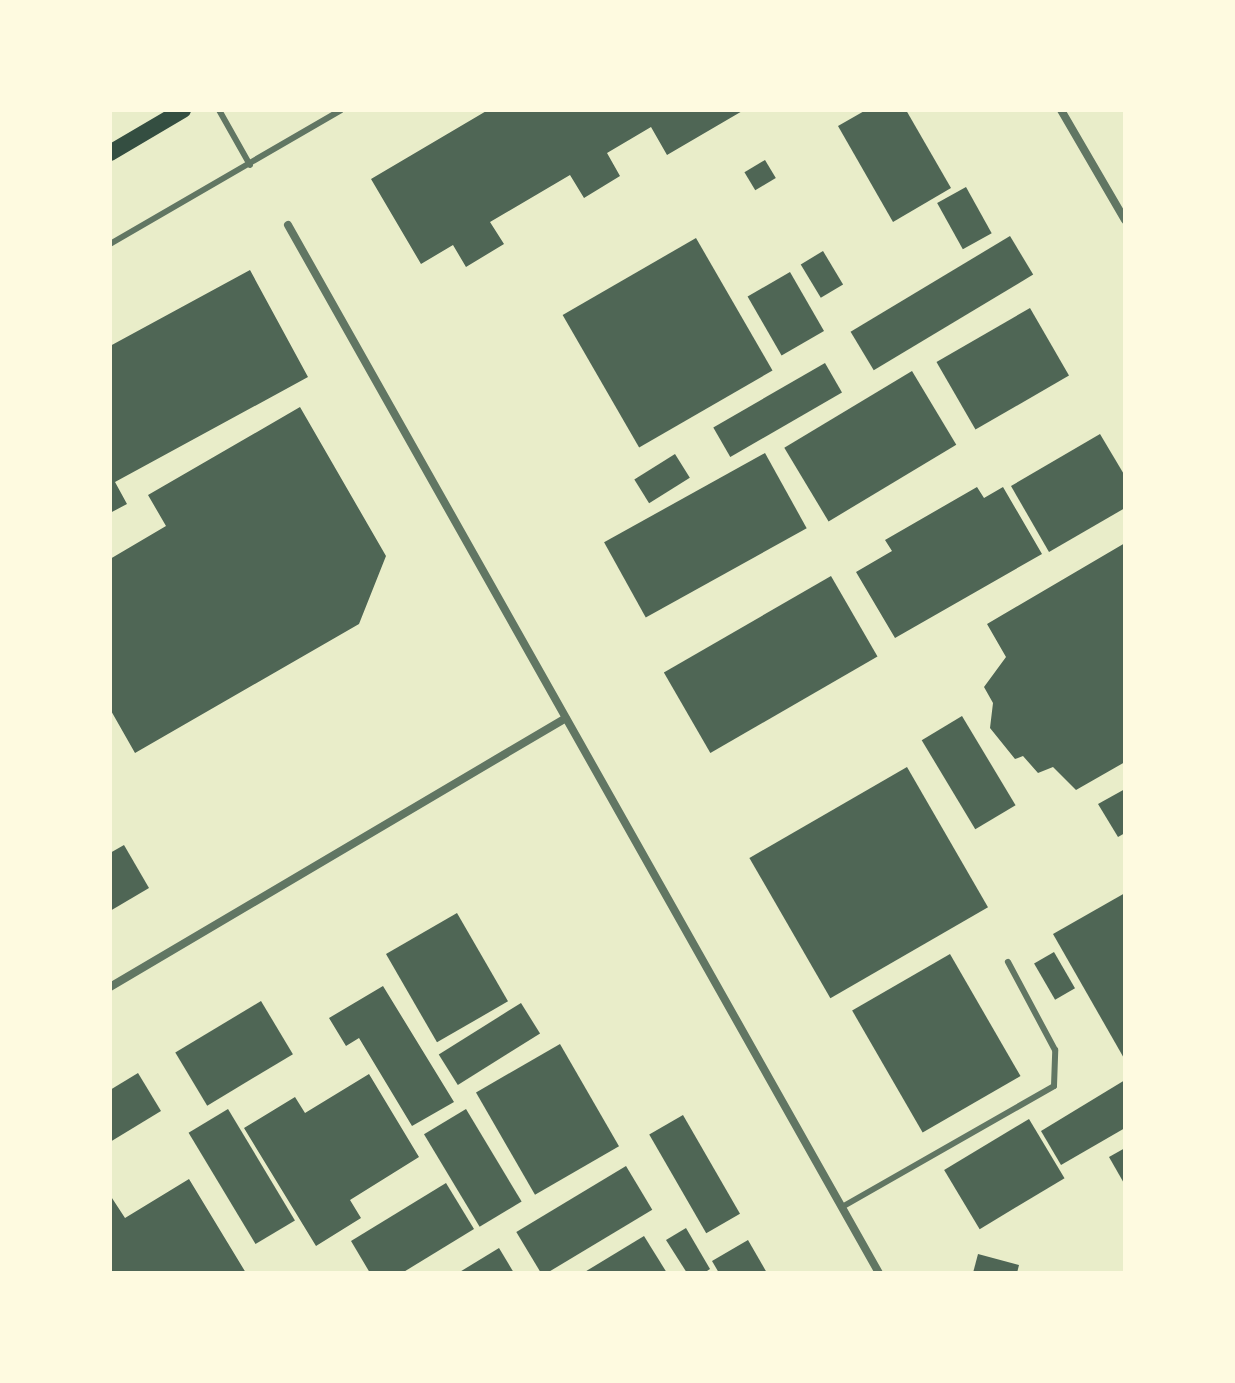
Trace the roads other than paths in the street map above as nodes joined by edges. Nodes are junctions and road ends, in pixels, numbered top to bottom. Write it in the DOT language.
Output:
graph roads {
  1 [pos="183,110"];
  2 [pos="219,110"];
  3 [pos="341,110"];
  4 [pos="1061,110"];
  5 [pos="110,153"];
  6 [pos="250,165"];
  7 [pos="1125,220"];
  8 [pos="288,225"];
  9 [pos="110,244"];
  10 [pos="566,718"];
  11 [pos="1008,962"];
  12 [pos="110,987"];
  13 [pos="842,1207"];
  14 [pos="879,1273"];
  1 -- 5 [label="main road"];
  2 -- 6 [label="lane"];
  3 -- 6 [label="lane"];
  4 -- 7 [label="street"];
  6 -- 9 [label="lane"];
  8 -- 10 [label="street"];
  10 -- 12 [label="street"];
  10 -- 13 [label="street"];
  11 -- 13 [label="lane"];
  13 -- 14 [label="street"];
}
